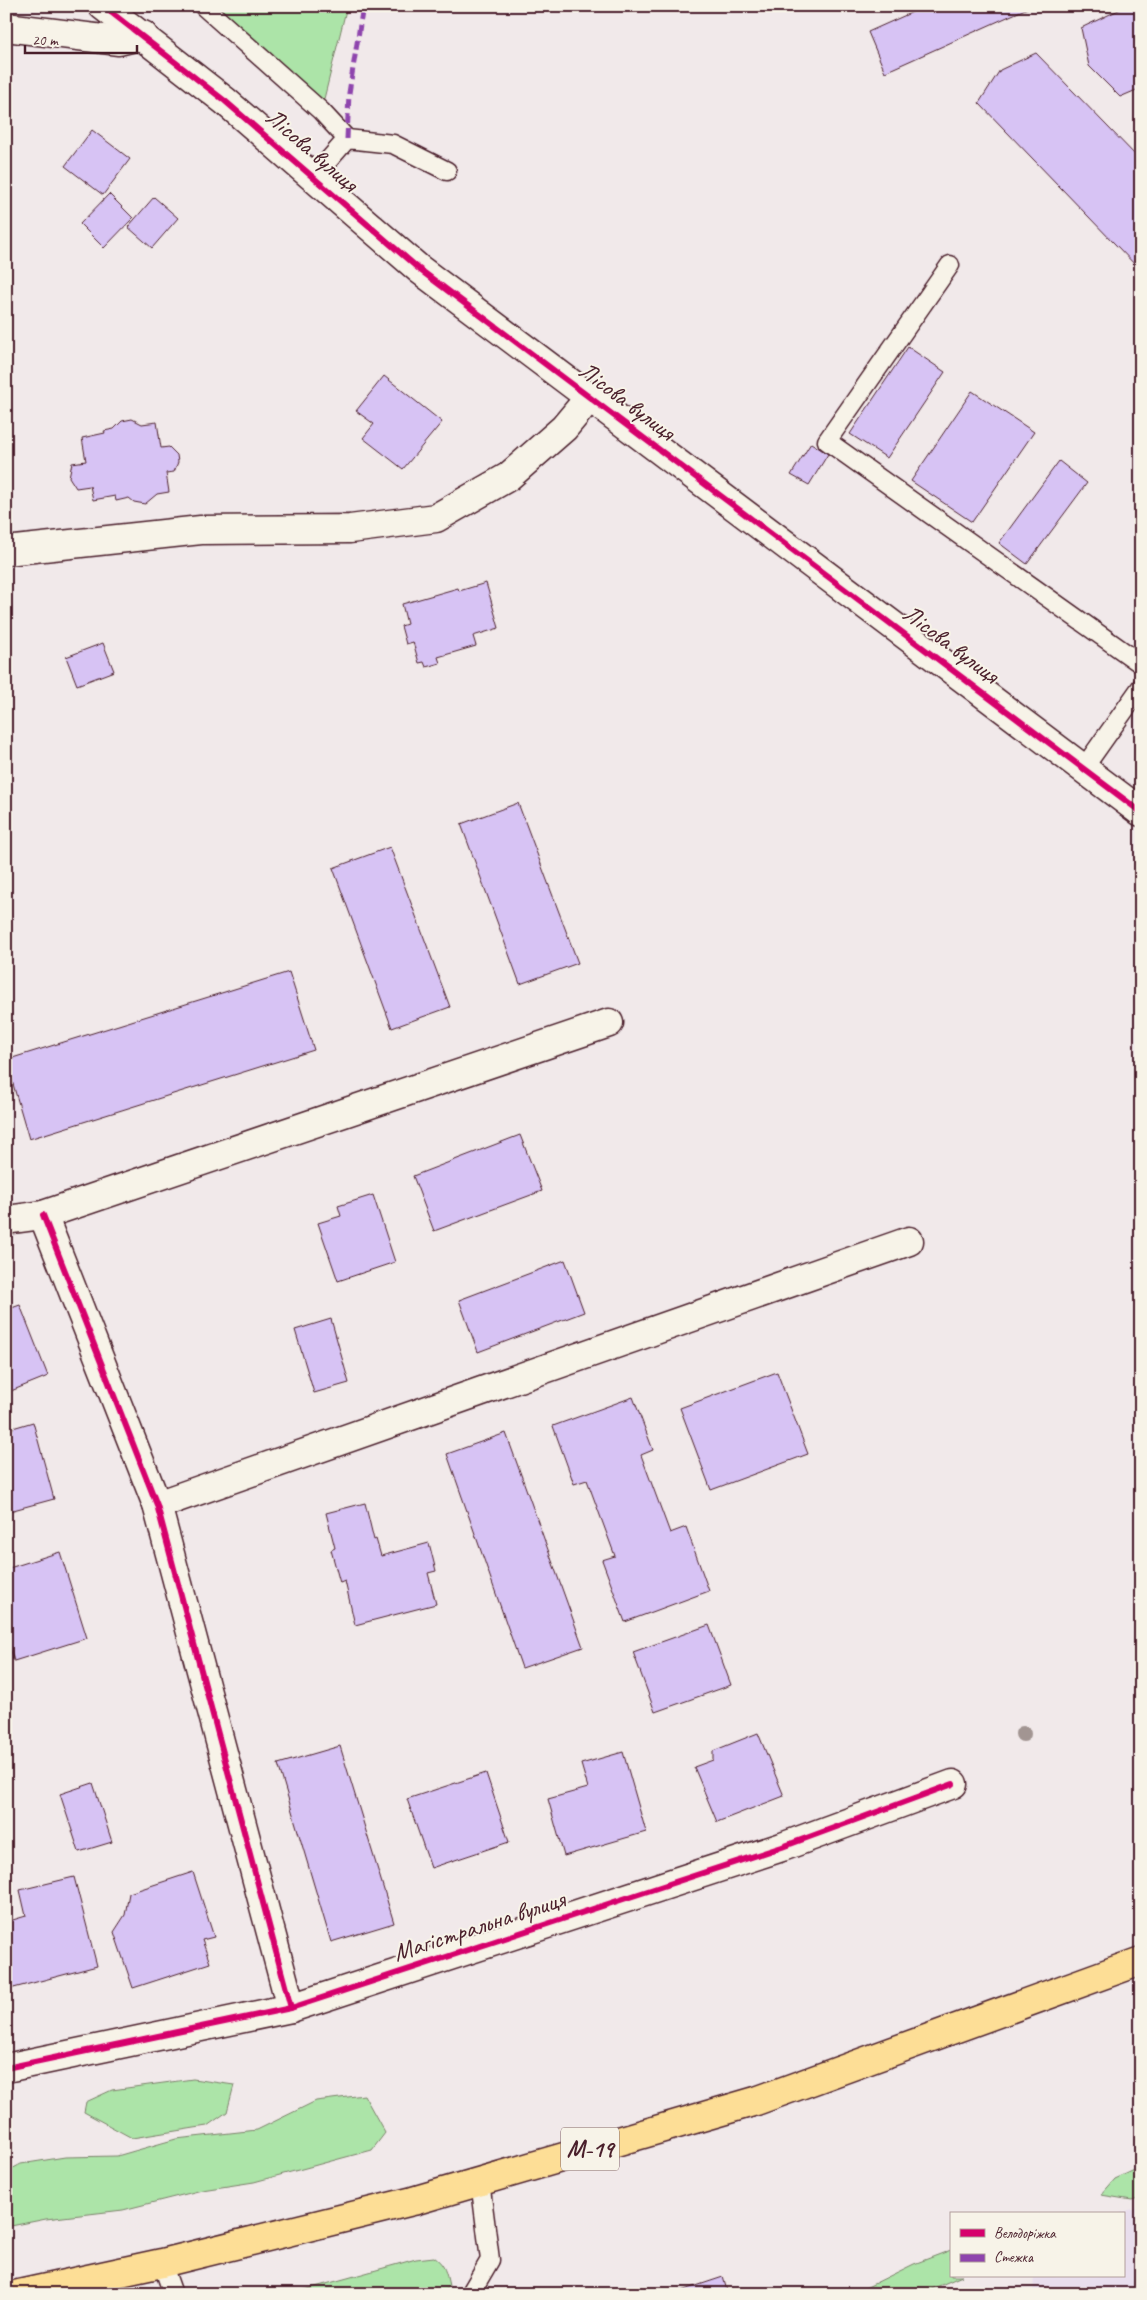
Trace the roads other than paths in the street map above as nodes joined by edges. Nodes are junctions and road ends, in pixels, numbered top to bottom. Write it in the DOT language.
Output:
graph roads {
  1 [pos="103,6"];
  2 [pos="203,6"];
  3 [pos="6,27"];
  4 [pos="143,36"];
  5 [pos="347,140"];
  6 [pos="448,171"];
  7 [pos="314,178"];
  8 [pos="950,265"];
  9 [pos="589,398"];
  10 [pos="6,551"];
  11 [pos="1141,664"];
  12 [pos="1141,687"];
  13 [pos="1083,769"];
  14 [pos="1141,812"];
  15 [pos="609,1023"];
  16 [pos="43,1215"];
  17 [pos="6,1220"];
  18 [pos="909,1241"];
  19 [pos="157,1505"];
  20 [pos="953,1784"];
  21 [pos="1141,1961"];
  22 [pos="291,2008"];
  23 [pos="6,2068"];
  24 [pos="480,2181"];
  25 [pos="162,2263"];
  26 [pos="19,2294"];
  27 [pos="173,2294"];
  28 [pos="470,2294"];
  1 -- 4 [label="street, Лісова вулиця"];
  2 -- 5 [label="lane"];
  3 -- 4 [label="street"];
  4 -- 7 [label="street, Лісова вулиця"];
  5 -- 6 [label="lane"];
  5 -- 7 [label="lane"];
  7 -- 9 [label="street, Лісова вулиця"];
  8 -- 11 [label="lane"];
  9 -- 10 [label="street"];
  9 -- 13 [label="street, Лісова вулиця"];
  12 -- 13 [label="lane"];
  13 -- 14 [label="street, Лісова вулиця"];
  15 -- 16 [label="street"];
  16 -- 17 [label="street"];
  16 -- 19 [label="street"];
  18 -- 19 [label="street"];
  19 -- 22 [label="street"];
  20 -- 22 [label="street, Магістральна вулиця"];
  21 -- 24 [label="highway, М-19"];
  22 -- 23 [label="street, Магістральна вулиця"];
  24 -- 25 [label="highway, М-19"];
  24 -- 28 [label="lane"];
  25 -- 26 [label="highway, М-19"];
  25 -- 27 [label="lane"];
}
